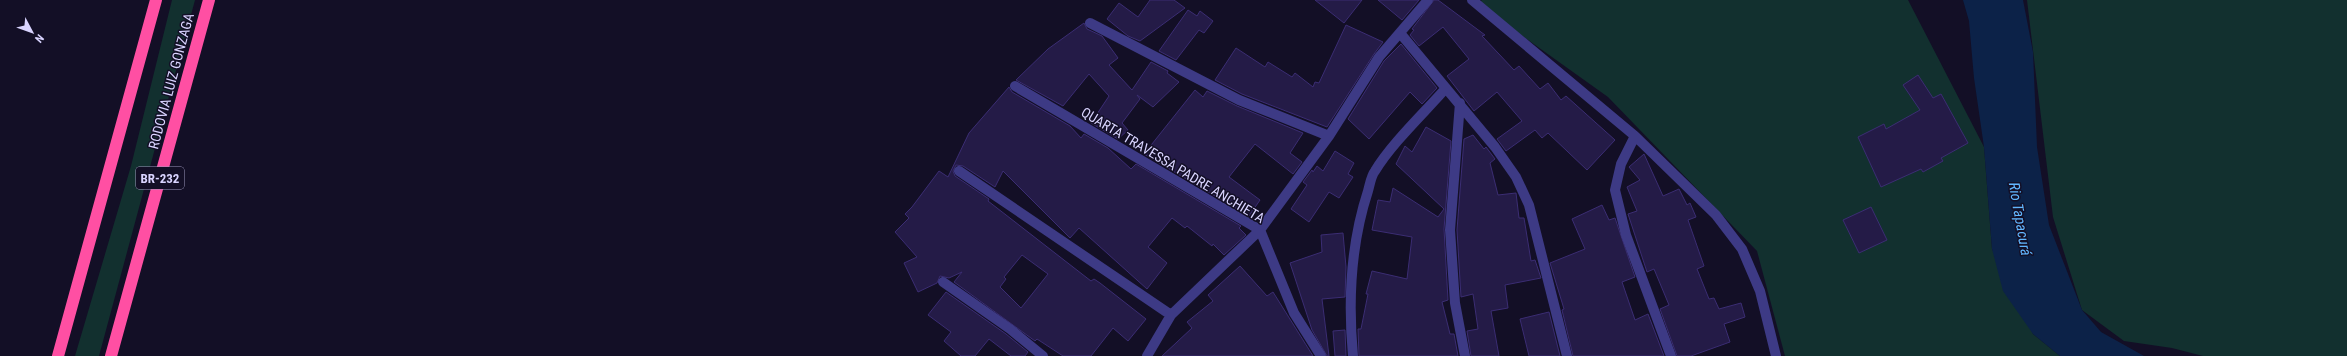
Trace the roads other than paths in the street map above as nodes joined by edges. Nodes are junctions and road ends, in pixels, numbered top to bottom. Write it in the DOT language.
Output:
graph roads {
  1 [pos="156,0"];
  2 [pos="209,0"];
  3 [pos="1428,0"];
  4 [pos="1472,0"];
  5 [pos="1090,23"];
  6 [pos="1400,32"];
  7 [pos="1016,86"];
  8 [pos="1446,88"];
  9 [pos="1460,103"];
  10 [pos="1329,136"];
  11 [pos="1635,136"];
  12 [pos="959,171"];
  13 [pos="1260,230"];
  14 [pos="944,282"];
  15 [pos="1171,315"];
  16 [pos="58,356"];
  17 [pos="111,356"];
  18 [pos="1043,356"];
  19 [pos="1147,356"];
  20 [pos="1321,356"];
  21 [pos="1353,356"];
  22 [pos="1465,356"];
  23 [pos="1567,356"];
  24 [pos="1671,356"];
  25 [pos="1776,356"];
  1 -- 16 [label="highway"];
  2 -- 17 [label="highway, RODOVIA LUIZ GONZAGA / BR-232"];
  3 -- 6 [label="street"];
  4 -- 11 [label="street"];
  5 -- 10 [label="street"];
  6 -- 8 [label="street"];
  6 -- 10 [label="street"];
  7 -- 13 [label="street, QUARTA TRAVESSA PADRE ANCHIETA"];
  8 -- 9 [label="street"];
  8 -- 21 [label="street"];
  9 -- 22 [label="street"];
  9 -- 23 [label="street"];
  10 -- 13 [label="street"];
  11 -- 24 [label="street"];
  11 -- 25 [label="street"];
  12 -- 15 [label="street"];
  13 -- 15 [label="street"];
  13 -- 20 [label="street, QUARTA TRAVESSA PADRE ANCHIETA"];
  14 -- 18 [label="street"];
  15 -- 19 [label="street"];
}
